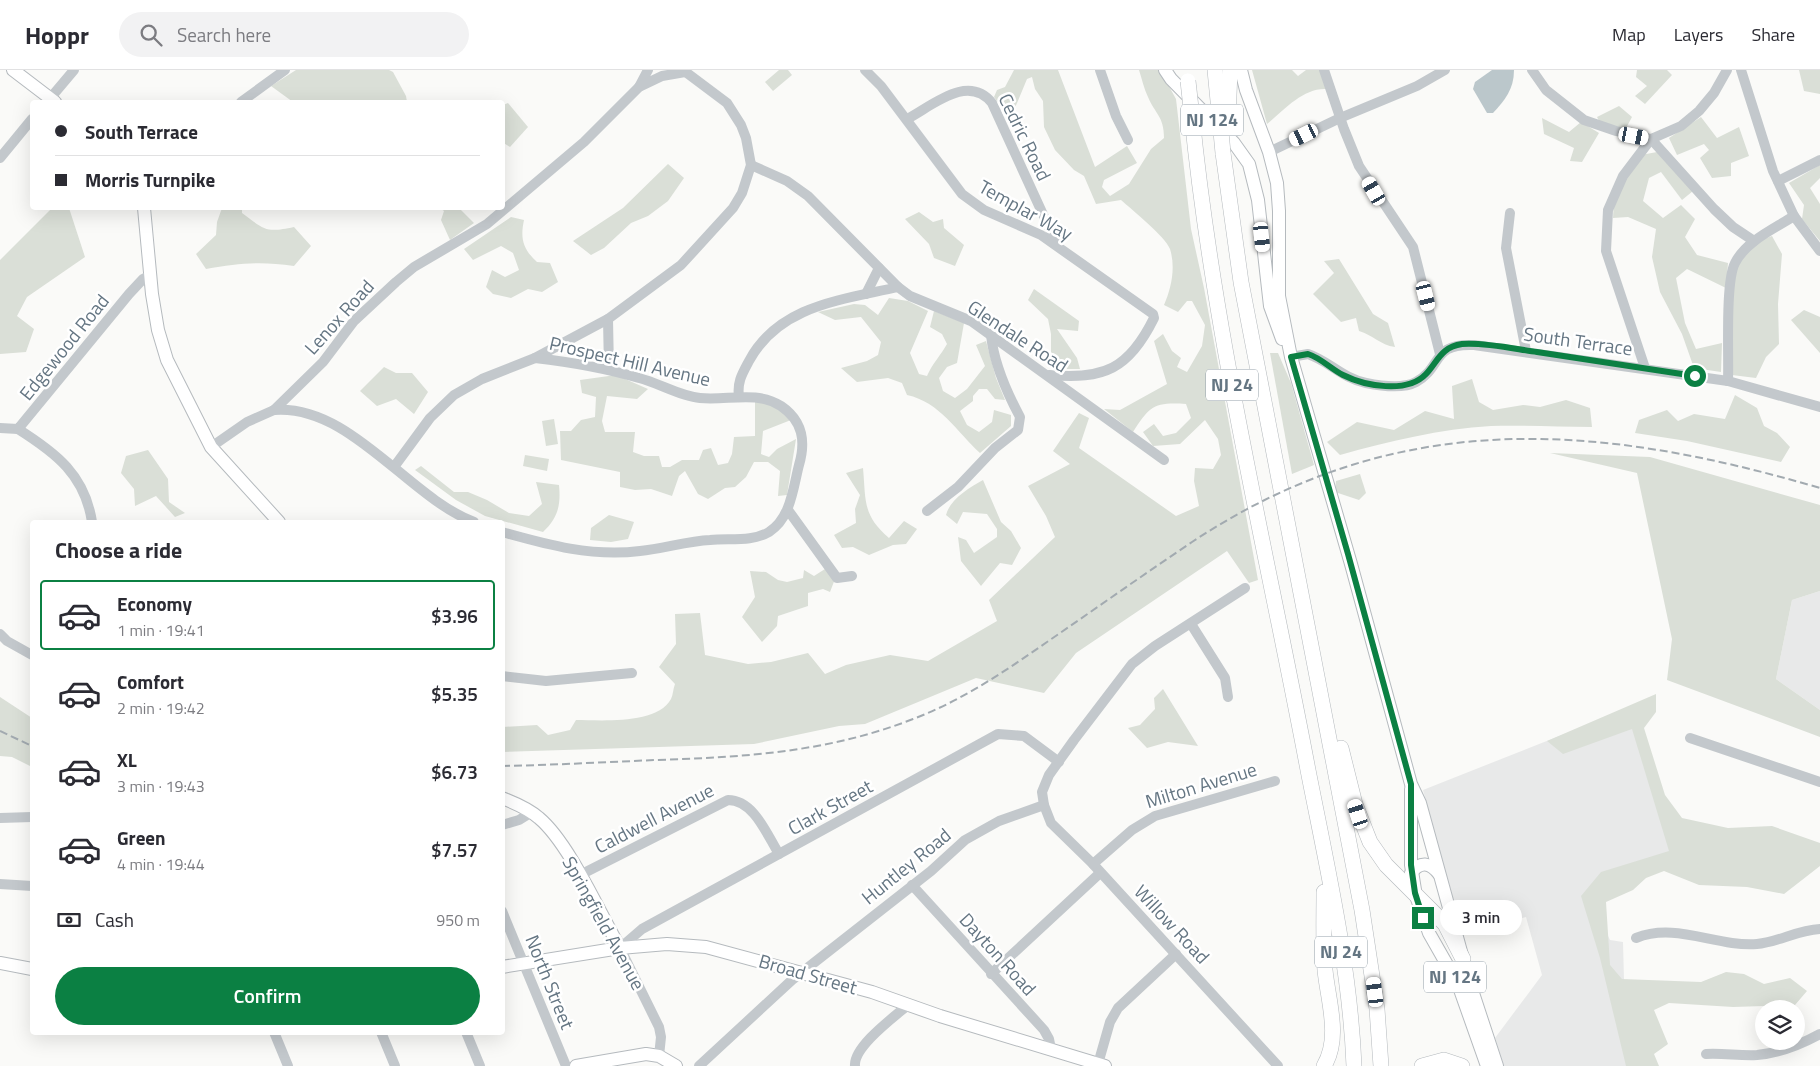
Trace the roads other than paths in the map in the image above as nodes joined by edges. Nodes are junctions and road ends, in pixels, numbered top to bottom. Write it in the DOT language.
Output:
graph roads {
  1 [pos="13,70"];
  2 [pos="74,70"];
  3 [pos="285,70"];
  4 [pos="648,70"];
  5 [pos="865,70"];
  6 [pos="1100,70"];
  7 [pos="1165,70"];
  8 [pos="1215,70"];
  9 [pos="1230,70"];
  10 [pos="1241,70"];
  11 [pos="1324,70"];
  12 [pos="1445,70"];
  13 [pos="1532,70"];
  14 [pos="1726,70"];
  15 [pos="1741,70"];
  16 [pos="684,71"];
  17 [pos="1188,74"];
  18 [pos="639,87"];
  19 [pos="50,100"];
  20 [pos="52,100"];
  21 [pos="244,100"];
  22 [pos="1223,115"];
  23 [pos="1340,118"];
  24 [pos="907,120"];
  25 [pos="30,121"];
  26 [pos="1651,139"];
  27 [pos="1128,140"];
  28 [pos="1269,152"];
  29 [pos="0,158"];
  30 [pos="1820,160"];
  31 [pos="751,165"];
  32 [pos="1778,181"];
  33 [pos="505,209"];
  34 [pos="144,210"];
  35 [pos="504,210"];
  36 [pos="1510,213"];
  37 [pos="1794,216"];
  38 [pos="1754,242"];
  39 [pos="1057,245"];
  40 [pos="1820,251"];
  41 [pos="879,268"];
  42 [pos="151,275"];
  43 [pos="898,287"];
  44 [pos="866,294"];
  45 [pos="608,319"];
  46 [pos="992,335"];
  47 [pos="1526,351"];
  48 [pos="1440,354"];
  49 [pos="1291,357"];
  50 [pos="535,358"];
  51 [pos="1645,368"];
  52 [pos="609,370"];
  53 [pos="1048,375"];
  54 [pos="1728,381"];
  55 [pos="740,397"];
  56 [pos="1820,407"];
  57 [pos="274,410"];
  58 [pos="0,428"];
  59 [pos="18,429"];
  60 [pos="212,447"];
  61 [pos="1164,460"];
  62 [pos="394,467"];
  63 [pos="788,510"];
  64 [pos="927,511"];
  65 [pos="91,520"];
  66 [pos="277,520"];
  67 [pos="470,520"];
  68 [pos="505,533"];
  69 [pos="1294,557"];
  70 [pos="852,576"];
  71 [pos="1246,588"];
  72 [pos="1191,624"];
  73 [pos="0,634"];
  74 [pos="30,654"];
  75 [pos="632,674"];
  76 [pos="505,676"];
  77 [pos="1228,697"];
  78 [pos="1690,738"];
  79 [pos="1059,762"];
  80 [pos="1275,781"];
  81 [pos="1820,782"];
  82 [pos="1411,784"];
  83 [pos="505,799"];
  84 [pos="1044,805"];
  85 [pos="532,812"];
  86 [pos="30,817"];
  87 [pos="0,818"];
  88 [pos="505,823"];
  89 [pos="779,854"];
  90 [pos="1325,856"];
  91 [pos="1093,864"];
  92 [pos="1100,873"];
  93 [pos="1412,874"];
  94 [pos="1439,874"];
  95 [pos="580,875"];
  96 [pos="0,884"];
  97 [pos="912,885"];
  98 [pos="30,886"];
  99 [pos="1415,893"];
  100 [pos="505,918"];
  101 [pos="1820,929"];
  102 [pos="1636,938"];
  103 [pos="620,948"];
  104 [pos="1176,954"];
  105 [pos="1463,959"];
  106 [pos="0,963"];
  107 [pos="524,964"];
  108 [pos="505,967"];
  109 [pos="30,970"];
  110 [pos="801,972"];
  111 [pos="991,974"];
  112 [pos="908,1005"];
  113 [pos="1820,1034"];
  114 [pos="275,1035"];
  115 [pos="382,1035"];
  116 [pos="467,1035"];
  117 [pos="1051,1049"];
  118 [pos="1706,1054"];
  119 [pos="659,1056"];
  120 [pos="1274,1064"];
  121 [pos="1101,1065"];
  122 [pos="288,1066"];
  123 [pos="395,1066"];
  124 [pos="480,1066"];
  125 [pos="566,1066"];
  126 [pos="576,1066"];
  127 [pos="676,1066"];
  128 [pos="700,1066"];
  129 [pos="855,1066"];
  130 [pos="1324,1066"];
  131 [pos="1354,1066"];
  132 [pos="1381,1066"];
  133 [pos="1422,1066"];
  134 [pos="1462,1066"];
  135 [pos="1487,1066"];
  136 [pos="1497,1066"];
  1 -- 19 [label="main road"];
  2 -- 20 [label="street"];
  3 -- 21 [label="street"];
  4 -- 18 [label="street"];
  5 -- 24 [label="street, Templar Way"];
  6 -- 27 [label="street"];
  7 -- 49 [label="main road, NJ 124"];
  8 -- 22 [label="highway"];
  9 -- 22 [label="highway"];
  10 -- 28 [label="main road, NJ 124"];
  11 -- 23 [label="street"];
  12 -- 23 [label="street"];
  13 -- 26 [label="street"];
  14 -- 26 [label="street"];
  15 -- 32 [label="street"];
  16 -- 18 [label="street, Lenox Road"];
  16 -- 31 [label="street"];
  17 -- 90 [label="highway, NJ 24, bridge"];
  18 -- 33 [label="street, Lenox Road"];
  22 -- 69 [label="highway, NJ 24, bridge"];
  23 -- 28 [label="street"];
  23 -- 48 [label="street"];
  24 -- 39 [label="street, Templar Way"];
  24 -- 39 [label="street, Cedric Road"];
  25 -- 29 [label="street"];
  26 -- 38 [label="street"];
  26 -- 51 [label="street"];
  28 -- 49 [label="main road, NJ 124"];
  30 -- 32 [label="street"];
  31 -- 41 [label="street, Glendale Road"];
  31 -- 45 [label="street"];
  32 -- 37 [label="street"];
  34 -- 42 [label="main road"];
  35 -- 57 [label="street, Lenox Road"];
  36 -- 47 [label="street"];
  37 -- 38 [label="street"];
  37 -- 40 [label="street"];
  38 -- 54 [label="street"];
  39 -- 53 [label="street, Templar Way"];
  41 -- 43 [label="street, Glendale Road"];
  41 -- 44 [label="street"];
  42 -- 59 [label="street, Edgewood Road"];
  42 -- 60 [label="main road"];
  43 -- 44 [label="street"];
  43 -- 46 [label="street, Glendale Road"];
  44 -- 55 [label="street"];
  45 -- 50 [label="street"];
  45 -- 52 [label="street"];
  46 -- 53 [label="street, Glendale Road"];
  46 -- 64 [label="street"];
  47 -- 48 [label="street, South Terrace"];
  47 -- 51 [label="street, South Terrace"];
  48 -- 49 [label="street, South Terrace"];
  49 -- 82 [label="main road, NJ 124"];
  50 -- 52 [label="street, Prospect Hill Avenue"];
  50 -- 62 [label="street"];
  51 -- 54 [label="street, South Terrace"];
  52 -- 55 [label="street, Prospect Hill Avenue"];
  53 -- 61 [label="street, Glendale Road"];
  54 -- 56 [label="street, South Terrace"];
  55 -- 63 [label="street, Prospect Hill Avenue"];
  57 -- 60 [label="street, Lenox Road"];
  57 -- 62 [label="street"];
  58 -- 59 [label="street, Edgewood Road"];
  59 -- 65 [label="street"];
  60 -- 66 [label="main road"];
  62 -- 67 [label="street"];
  63 -- 68 [label="street, Prospect Hill Avenue"];
  63 -- 70 [label="street"];
  69 -- 99 [label="highway"];
  69 -- 132 [label="highway, NJ 24"];
  71 -- 72 [label="street"];
  72 -- 77 [label="street"];
  72 -- 79 [label="street"];
  73 -- 74 [label="street"];
  75 -- 76 [label="street"];
  78 -- 81 [label="street"];
  79 -- 84 [label="street"];
  79 -- 89 [label="street, Clark Street"];
  80 -- 91 [label="street, Milton Avenue"];
  82 -- 93 [label="main road, NJ 124"];
  82 -- 94 [label="main road, NJ 124"];
  83 -- 85 [label="main road, Springfield Avenue"];
  84 -- 91 [label="street, Willow Road"];
  84 -- 97 [label="street, Huntley Road"];
  85 -- 88 [label="street"];
  85 -- 95 [label="main road, Springfield Avenue"];
  86 -- 87 [label="street"];
  89 -- 95 [label="street, Caldwell Avenue"];
  89 -- 103 [label="street, Clark Street"];
  90 -- 130 [label="highway"];
  90 -- 131 [label="highway, NJ 24"];
  91 -- 92 [label="street, Willow Road"];
  92 -- 104 [label="street, Willow Road"];
  92 -- 111 [label="street"];
  93 -- 94 [label="main road"];
  93 -- 99 [label="main road, NJ 124"];
  94 -- 105 [label="main road, NJ 124"];
  95 -- 103 [label="main road, Springfield Avenue"];
  96 -- 98 [label="street"];
  97 -- 110 [label="street, Huntley Road"];
  97 -- 111 [label="street, Dayton Road"];
  99 -- 105 [label="highway"];
  99 -- 135 [label="main road, NJ 124"];
  100 -- 107 [label="street, North Street"];
  101 -- 102 [label="street"];
  103 -- 107 [label="main road, Broad Street"];
  103 -- 110 [label="main road, Broad Street"];
  103 -- 119 [label="street, Springfield Avenue"];
  104 -- 120 [label="street, Willow Road"];
  104 -- 121 [label="street"];
  105 -- 136 [label="main road, NJ 124"];
  106 -- 109 [label="main road"];
  107 -- 108 [label="main road, Broad Street"];
  107 -- 125 [label="street, North Street"];
  110 -- 112 [label="main road, Broad Street"];
  110 -- 128 [label="street, Huntley Road"];
  111 -- 117 [label="street, Dayton Road"];
  112 -- 117 [label="main road, Broad Street"];
  112 -- 129 [label="street"];
  113 -- 118 [label="street"];
  114 -- 122 [label="street"];
  115 -- 123 [label="street"];
  116 -- 124 [label="street"];
  117 -- 121 [label="main road, Broad Street"];
  119 -- 126 [label="main road"];
  119 -- 127 [label="main road"];
  133 -- 134 [label="highway"];
}
